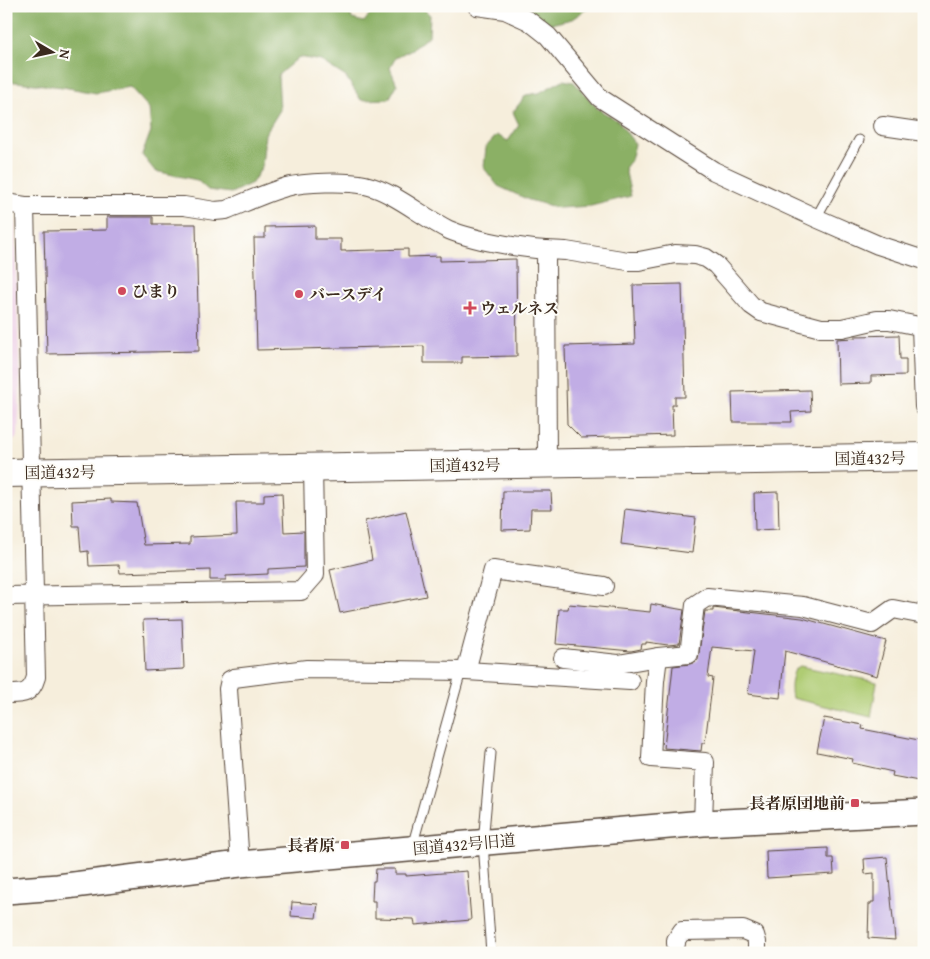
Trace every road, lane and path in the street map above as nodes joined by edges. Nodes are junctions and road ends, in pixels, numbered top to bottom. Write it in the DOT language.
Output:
graph roads {
  1 [pos="477,6"];
  2 [pos="883,126"];
  3 [pos="924,132"];
  4 [pos="859,140"];
  5 [pos="6,203"];
  6 [pos="25,206"];
  7 [pos="816,218"];
  8 [pos="546,250"];
  9 [pos="924,260"];
  10 [pos="922,327"];
  11 [pos="924,407"];
  12 [pos="924,456"];
  13 [pos="548,463"];
  14 [pos="313,467"];
  15 [pos="19,473"];
  16 [pos="604,586"];
  17 [pos="6,596"];
  18 [pos="34,596"];
  19 [pos="924,616"];
  20 [pos="658,657"];
  21 [pos="563,658"];
  22 [pos="463,671"];
  23 [pos="630,681"];
  24 [pos="6,694"];
  25 [pos="491,753"];
  26 [pos="924,812"];
  27 [pos="702,823"];
  28 [pos="483,843"];
  29 [pos="412,849"];
  30 [pos="240,864"];
  31 [pos="6,892"];
  32 [pos="676,944"];
  33 [pos="491,953"];
  34 [pos="756,953"];
  1 -- 7 [label="street"];
  2 -- 3 [label="street"];
  4 -- 7 [label="lane"];
  5 -- 6 [label="street"];
  6 -- 8 [label="street"];
  6 -- 15 [label="street"];
  7 -- 9 [label="street"];
  8 -- 10 [label="street"];
  8 -- 13 [label="street"];
  10 -- 11 [label="street"];
  12 -- 13 [label="highway, 国道432号"];
  13 -- 14 [label="highway, 国道432号"];
  14 -- 15 [label="highway, 国道432号"];
  14 -- 18 [label="street"];
  15 -- 18 [label="street"];
  16 -- 22 [label="street"];
  17 -- 18 [label="street"];
  18 -- 24 [label="street"];
  19 -- 20 [label="street"];
  20 -- 21 [label="street"];
  20 -- 27 [label="street"];
  22 -- 23 [label="street"];
  22 -- 29 [label="lane"];
  22 -- 30 [label="street"];
  25 -- 28 [label="lane"];
  26 -- 27 [label="street, 国道432号旧道"];
  27 -- 28 [label="street, 国道432号旧道"];
  28 -- 29 [label="street, 国道432号旧道"];
  28 -- 33 [label="lane"];
  29 -- 30 [label="street, 国道432号旧道"];
  30 -- 31 [label="street, 国道432号旧道"];
  32 -- 34 [label="street"];
}
